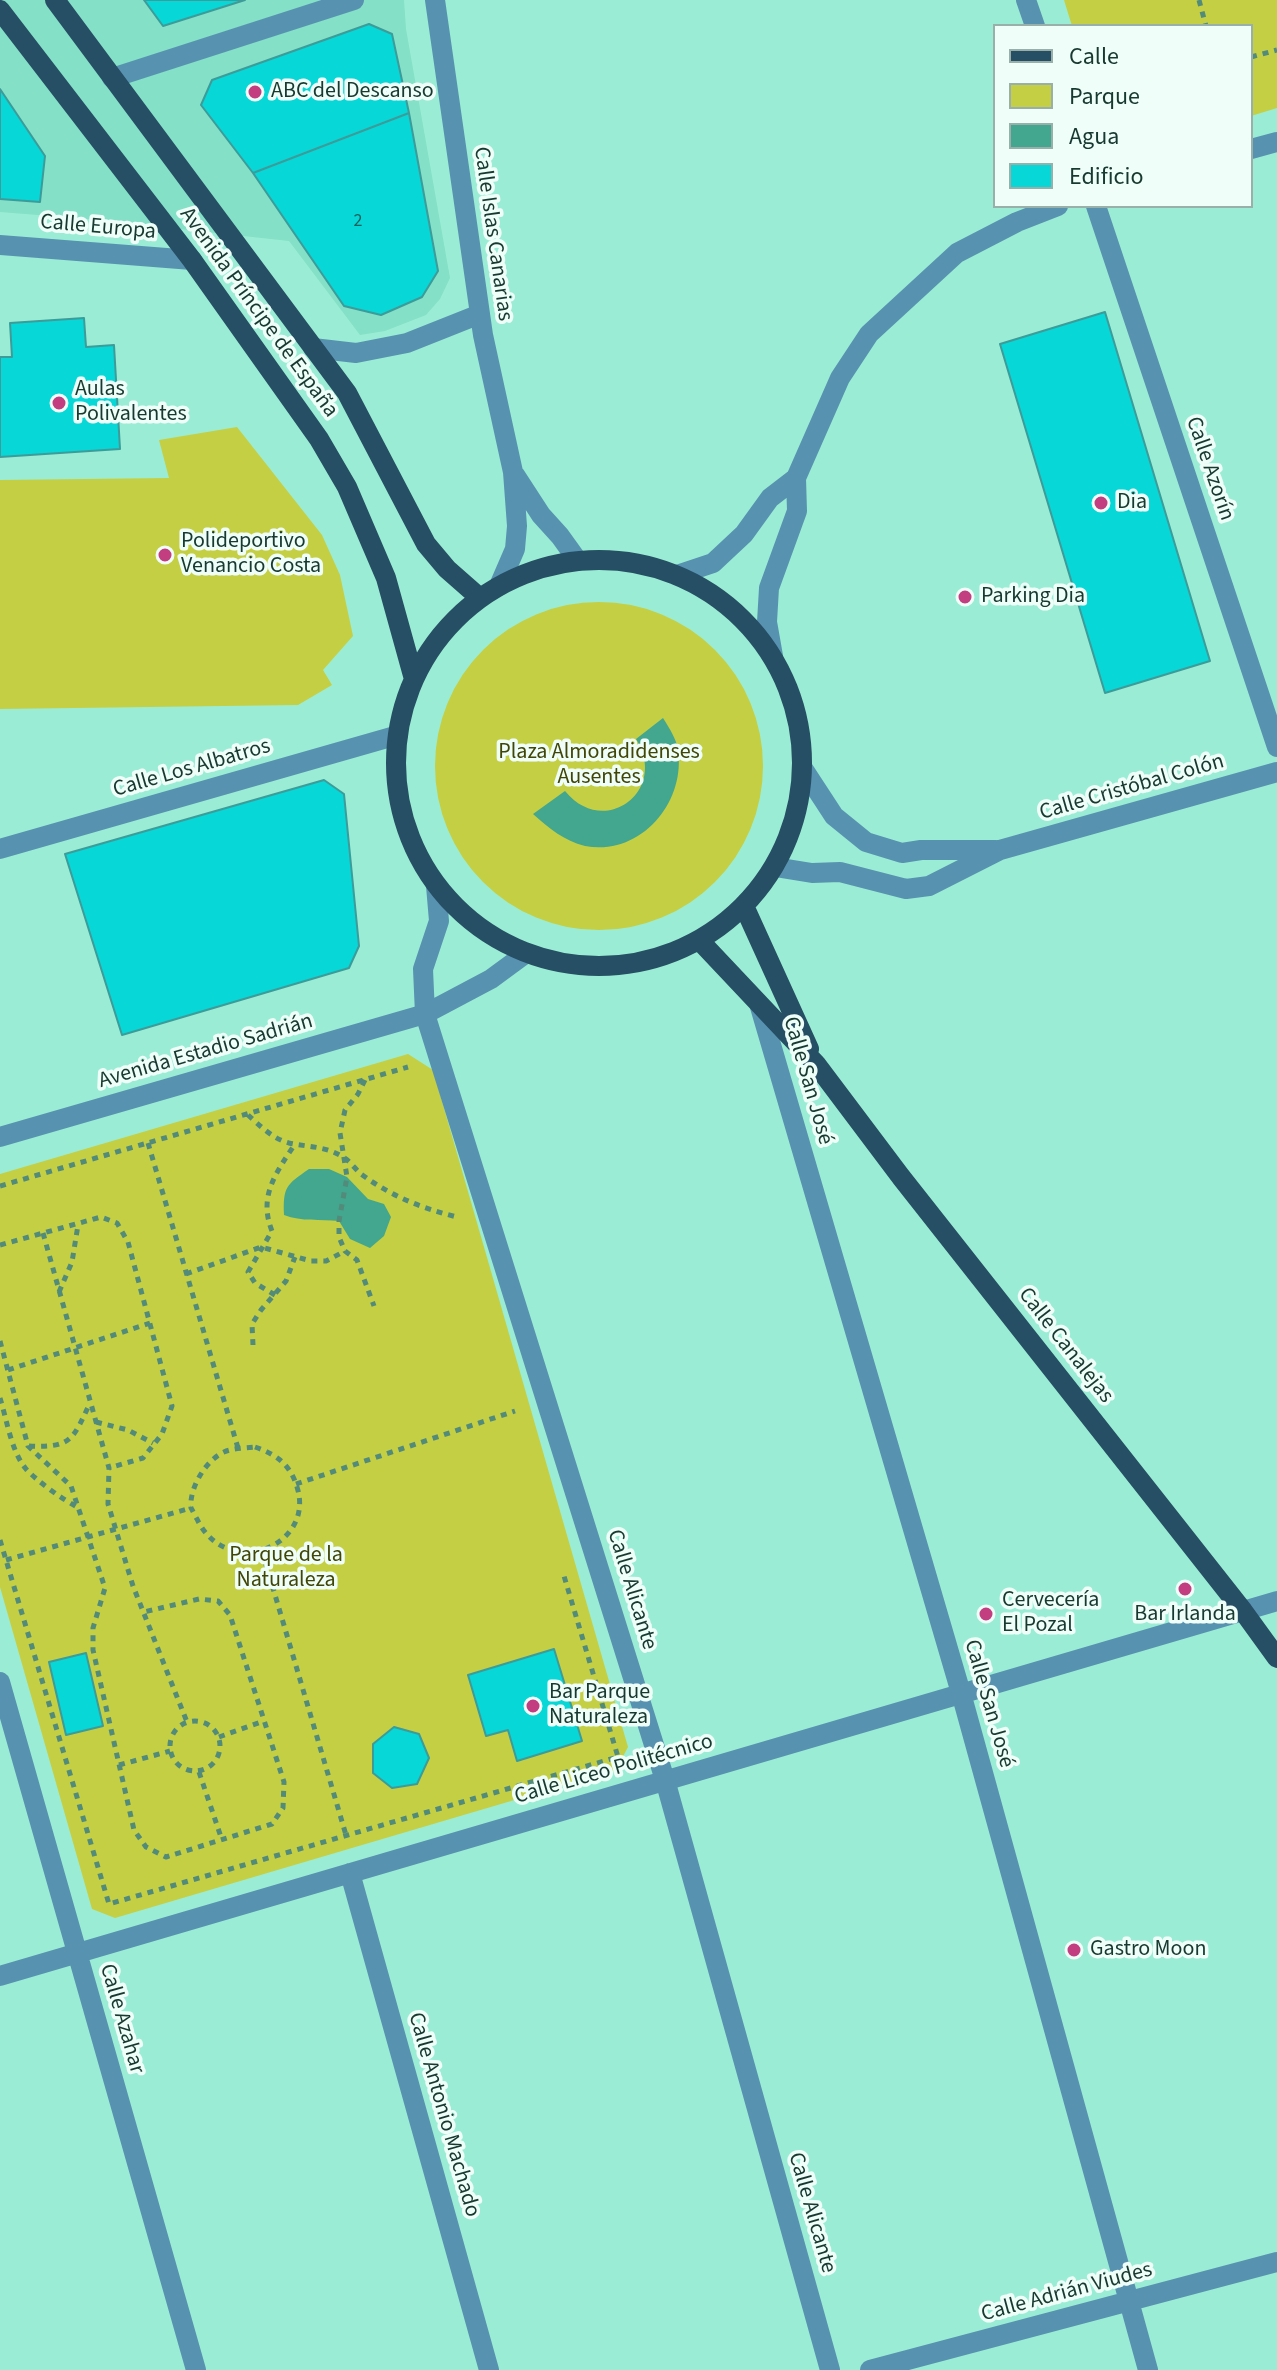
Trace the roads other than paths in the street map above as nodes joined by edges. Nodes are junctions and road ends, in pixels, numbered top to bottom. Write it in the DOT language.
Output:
graph roads {
  1 [pos="55,0"];
  2 [pos="354,0"];
  3 [pos="435,0"];
  4 [pos="1026,0"];
  5 [pos="0,10"];
  6 [pos="1034,24"];
  7 [pos="112,78"];
  8 [pos="1277,142"];
  9 [pos="1253,148"];
  10 [pos="1053,208"];
  11 [pos="1097,208"];
  12 [pos="0,245"];
  13 [pos="192,260"];
  14 [pos="480,314"];
  15 [pos="313,348"];
  16 [pos="513,472"];
  17 [pos="796,478"];
  18 [pos="578,561"];
  19 [pos="677,575"];
  20 [pos="499,586"];
  21 [pos="480,598"];
  22 [pos="773,656"];
  23 [pos="414,679"];
  24 [pos="398,735"];
  25 [pos="1277,747"];
  26 [pos="802,767"];
  27 [pos="1277,772"];
  28 [pos="0,849"];
  29 [pos="1000,850"];
  30 [pos="775,867"];
  31 [pos="436,886"];
  32 [pos="744,906"];
  33 [pos="700,941"];
  34 [pos="525,954"];
  35 [pos="760,1007"];
  36 [pos="425,1014"];
  37 [pos="816,1064"];
  38 [pos="0,1137"];
  39 [pos="1277,1601"];
  40 [pos="1243,1611"];
  41 [pos="1277,1658"];
  42 [pos="0,1682"];
  43 [pos="961,1693"];
  44 [pos="665,1780"];
  45 [pos="350,1873"];
  46 [pos="77,1953"];
  47 [pos="0,1976"];
  48 [pos="1277,2262"];
  49 [pos="1129,2301"];
  50 [pos="196,2370"];
  51 [pos="489,2370"];
  52 [pos="830,2370"];
  53 [pos="870,2370"];
  54 [pos="1148,2370"];
  1 -- 7 [label="main road, Avenida Príncipe de España"];
  2 -- 7 [label="street"];
  3 -- 14 [label="street, Calle Islas Canarias"];
  4 -- 6 [label="street"];
  5 -- 13 [label="main road, Avenida Príncipe de España"];
  7 -- 15 [label="main road, Avenida Príncipe de España"];
  8 -- 9 [label="street"];
  10 -- 17 [label="street"];
  11 -- 25 [label="street, Calle Azorín"];
  12 -- 13 [label="street, Calle Europa"];
  13 -- 23 [label="main road, Avenida Príncipe de España"];
  14 -- 15 [label="street"];
  14 -- 16 [label="street, Calle Islas Canarias"];
  15 -- 21 [label="main road, Avenida Príncipe de España"];
  16 -- 18 [label="street, Calle Islas Canarias"];
  16 -- 20 [label="street, Calle Islas Canarias"];
  17 -- 19 [label="street"];
  17 -- 22 [label="street"];
  18 -- 19 [label="main road"];
  18 -- 20 [label="main road"];
  19 -- 22 [label="main road"];
  20 -- 21 [label="main road"];
  21 -- 23 [label="main road"];
  22 -- 26 [label="main road"];
  23 -- 24 [label="main road"];
  24 -- 28 [label="street, Calle Los Albatros"];
  24 -- 31 [label="main road"];
  26 -- 29 [label="street, Calle Cristóbal Colón"];
  26 -- 30 [label="main road"];
  27 -- 29 [label="street, Calle Cristóbal Colón"];
  29 -- 30 [label="street, Calle Cristóbal Colón"];
  30 -- 32 [label="main road"];
  31 -- 34 [label="main road"];
  31 -- 36 [label="street"];
  32 -- 33 [label="main road"];
  32 -- 37 [label="main road, Calle Canalejas"];
  33 -- 34 [label="main road"];
  33 -- 35 [label="main road, Calle Canalejas"];
  34 -- 36 [label="street, Avenida Estadio Sadrián"];
  35 -- 37 [label="main road, Calle Canalejas"];
  35 -- 43 [label="street, Calle San José"];
  36 -- 38 [label="street, Avenida Estadio Sadrián"];
  36 -- 44 [label="street, Calle Alicante"];
  37 -- 40 [label="main road, Calle Canalejas"];
  39 -- 40 [label="street, Calle Liceo Politécnico"];
  40 -- 41 [label="main road, Calle Canalejas"];
  40 -- 43 [label="street, Calle Liceo Politécnico"];
  42 -- 46 [label="street, Calle Azahar"];
  43 -- 44 [label="street, Calle Liceo Politécnico"];
  43 -- 49 [label="street, Calle San José"];
  44 -- 45 [label="street, Calle Liceo Politécnico"];
  44 -- 52 [label="street, Calle Alicante"];
  45 -- 46 [label="street, Calle Liceo Politécnico"];
  45 -- 51 [label="street, Calle Antonio Machado"];
  46 -- 47 [label="street, Calle Liceo Politécnico"];
  46 -- 50 [label="street, Calle Azahar"];
  48 -- 49 [label="street, Calle Adrián Viudes"];
  49 -- 53 [label="street, Calle Adrián Viudes"];
  49 -- 54 [label="street, Calle San José"];
}
